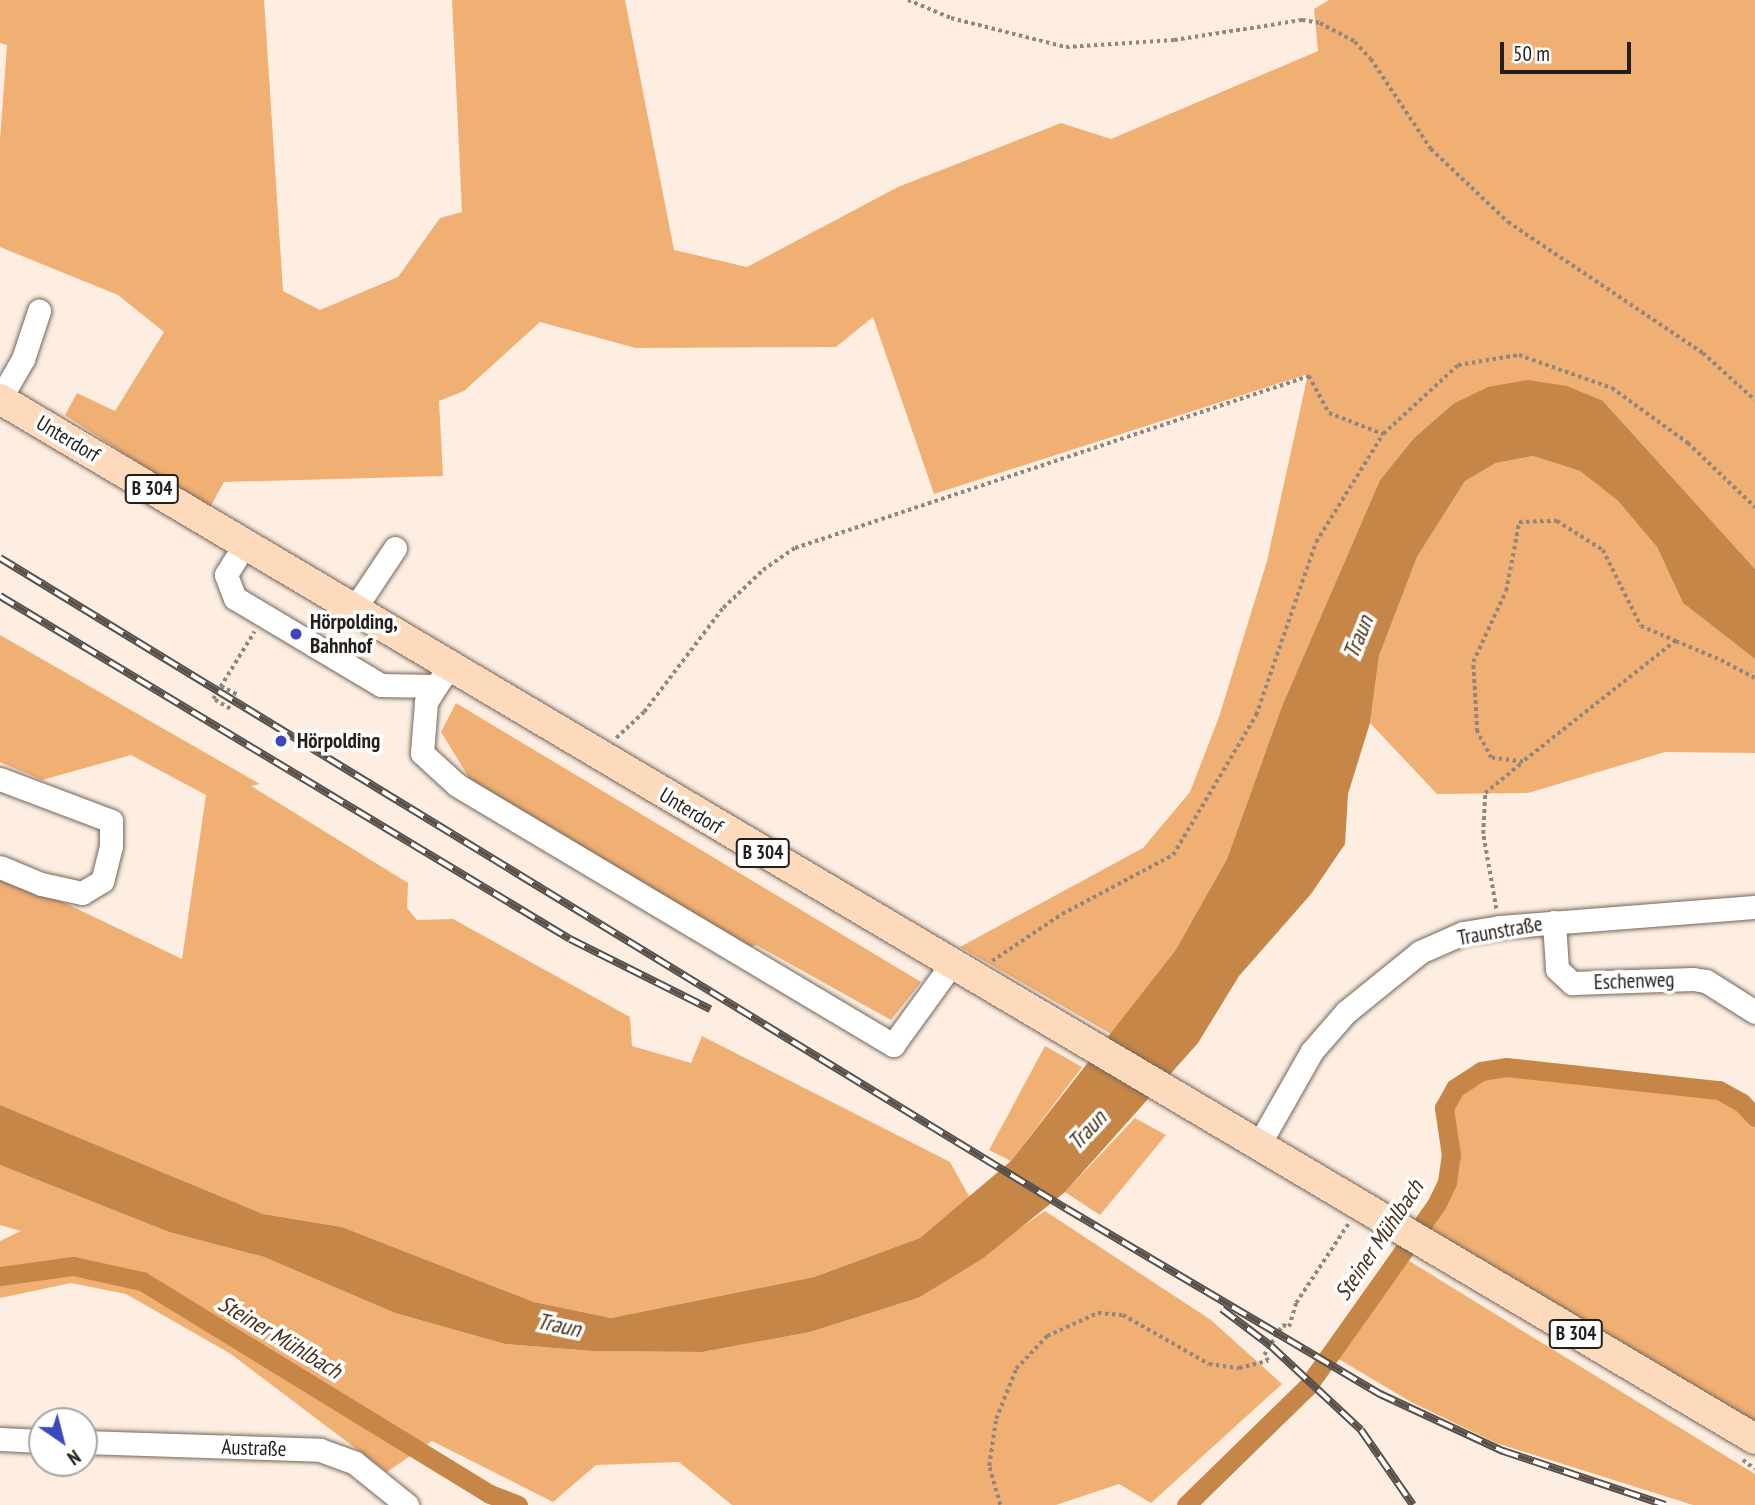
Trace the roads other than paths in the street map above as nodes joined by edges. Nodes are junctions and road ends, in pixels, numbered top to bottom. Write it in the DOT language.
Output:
graph roads {
  1 [pos="39,311"];
  2 [pos="0,399"];
  3 [pos="245,544"];
  4 [pos="396,548"];
  5 [pos="355,608"];
  6 [pos="443,677"];
  7 [pos="0,779"];
  8 [pos="0,867"];
  9 [pos="1755,907"];
  10 [pos="1554,922"];
  11 [pos="960,970"];
  12 [pos="1755,1012"];
  13 [pos="1258,1146"];
  14 [pos="0,1439"];
  15 [pos="1755,1439"];
  16 [pos="28,1440"];
  17 [pos="98,1442"];
  18 [pos="407,1505"];
  1 -- 2 [label="street"];
  2 -- 3 [label="main road, Unterdorf / B 304"];
  3 -- 5 [label="main road, Unterdorf / B 304"];
  3 -- 6 [label="street, Unterdorf"];
  4 -- 5 [label="street"];
  5 -- 6 [label="main road, Unterdorf / B 304"];
  6 -- 11 [label="main road, Unterdorf / B 304"];
  6 -- 11 [label="street"];
  7 -- 8 [label="street"];
  9 -- 10 [label="street, Traunstraße"];
  10 -- 12 [label="street, Eschenweg"];
  10 -- 13 [label="street, Traunstraße"];
  11 -- 13 [label="main road, Unterdorf / B 304"];
  13 -- 15 [label="main road, B 304"];
  14 -- 16 [label="street"];
  17 -- 18 [label="street, Austraße"];
}
